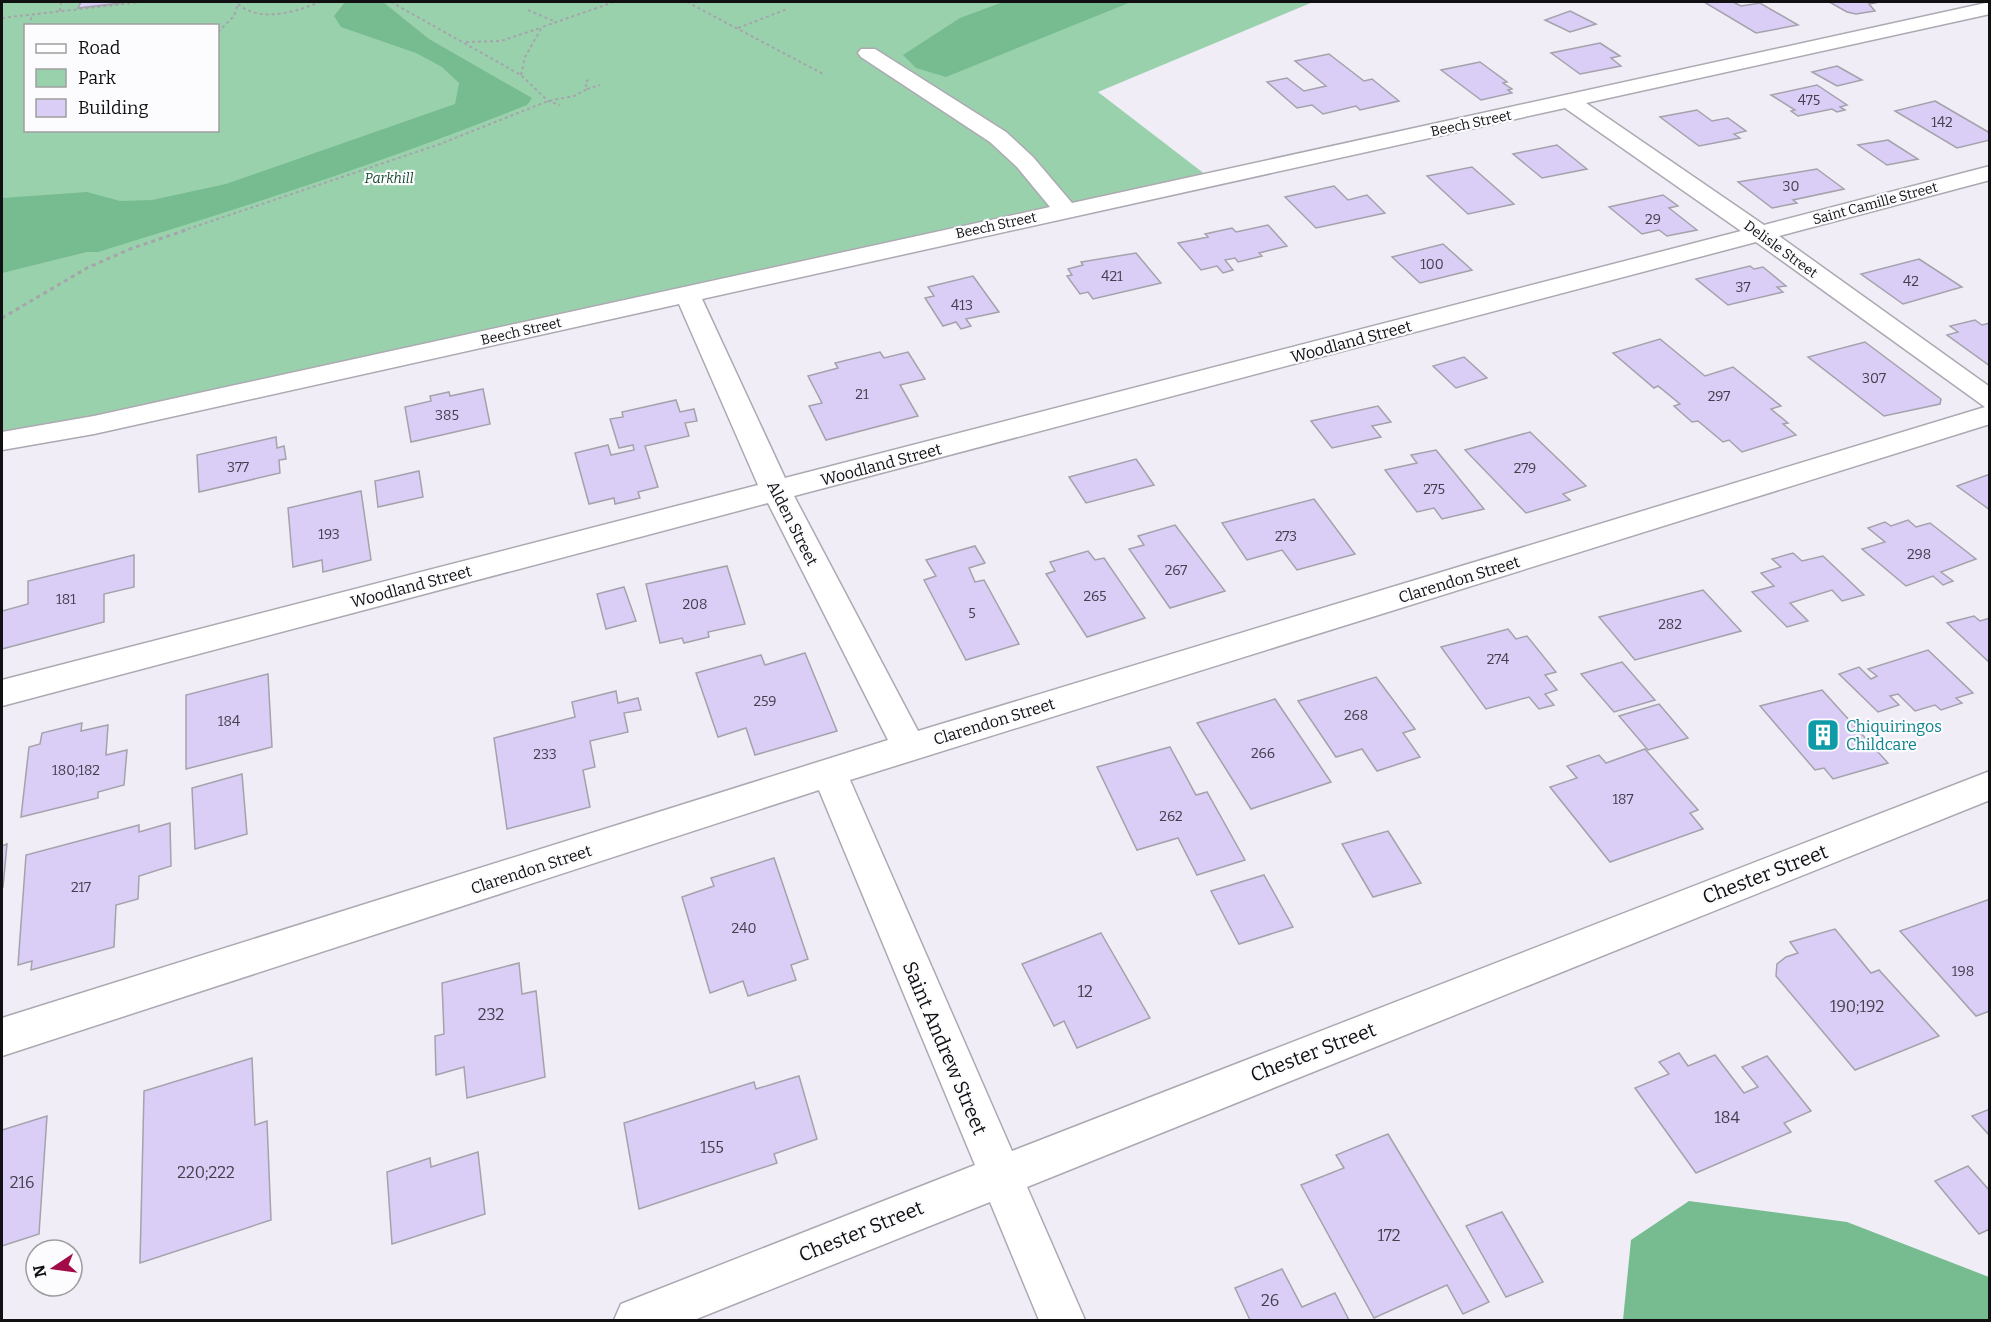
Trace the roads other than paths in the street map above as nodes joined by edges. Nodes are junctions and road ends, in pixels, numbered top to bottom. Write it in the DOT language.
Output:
graph roads {
  1 [pos="1989,8"];
  2 [pos="868,53"];
  3 [pos="1570,102"];
  4 [pos="1989,173"];
  5 [pos="1065,210"];
  6 [pos="1760,234"];
  7 [pos="687,294"];
  8 [pos="1989,400"];
  9 [pos="1989,415"];
  10 [pos="2,441"];
  11 [pos="776,491"];
  12 [pos="2,693"];
  13 [pos="909,747"];
  14 [pos="830,774"];
  15 [pos="1989,785"];
  16 [pos="2,1037"];
  17 [pos="999,1176"];
  18 [pos="637,1320"];
  19 [pos="1062,1320"];
  1 -- 3 [label="street, Beech Street"];
  2 -- 5 [label="street"];
  3 -- 5 [label="street, Beech Street"];
  3 -- 6 [label="street, Delisle Street"];
  4 -- 6 [label="street, Saint Camille Street"];
  5 -- 7 [label="street, Beech Street"];
  6 -- 8 [label="street, Delisle Street"];
  6 -- 11 [label="street, Woodland Street"];
  7 -- 10 [label="street, Beech Street"];
  7 -- 11 [label="street, Alden Street"];
  9 -- 13 [label="street, Clarendon Street"];
  11 -- 12 [label="street, Woodland Street"];
  11 -- 13 [label="street, Alden Street"];
  13 -- 14 [label="street, Clarendon Street"];
  14 -- 16 [label="street, Clarendon Street"];
  14 -- 17 [label="street, Saint Andrew Street"];
  15 -- 17 [label="street, Chester Street"];
  17 -- 18 [label="street, Chester Street"];
  17 -- 19 [label="street, Saint Andrew Street"];
}
